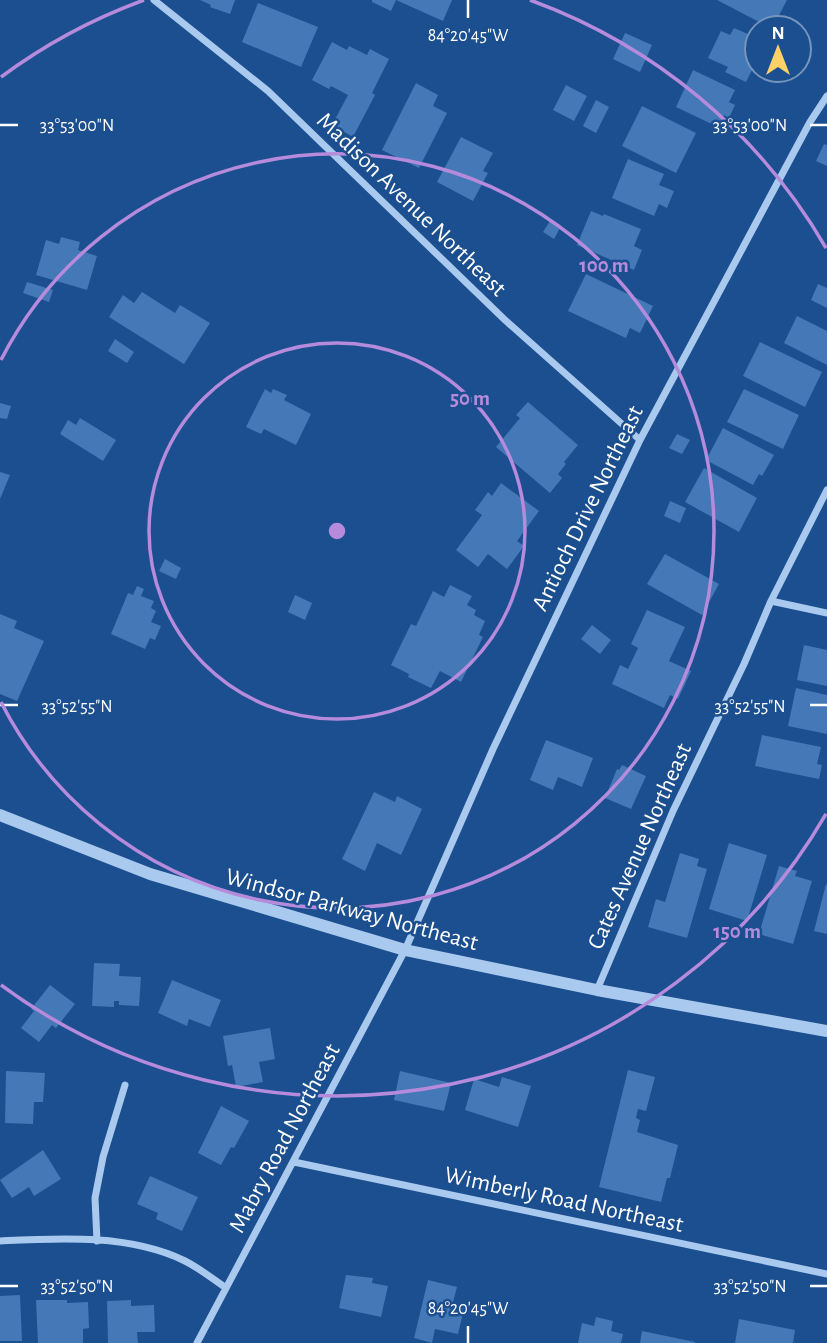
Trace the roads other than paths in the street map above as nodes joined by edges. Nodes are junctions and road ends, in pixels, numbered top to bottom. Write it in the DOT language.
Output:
graph roads {
  1 [pos="154,0"];
  2 [pos="827,96"];
  3 [pos="640,440"];
  4 [pos="827,489"];
  5 [pos="771,601"];
  6 [pos="827,613"];
  7 [pos="0,815"];
  8 [pos="405,950"];
  9 [pos="597,990"];
  10 [pos="827,1031"];
  11 [pos="125,1085"];
  12 [pos="294,1162"];
  13 [pos="0,1241"];
  14 [pos="97,1241"];
  15 [pos="827,1274"];
  16 [pos="226,1288"];
  17 [pos="197,1343"];
  1 -- 3 [label="street, Madison Avenue Northeast"];
  2 -- 3 [label="street, Antioch Drive Northeast"];
  3 -- 8 [label="street, Antioch Drive Northeast"];
  4 -- 5 [label="street, Cates Avenue Northeast"];
  5 -- 6 [label="street"];
  5 -- 9 [label="street, Cates Avenue Northeast"];
  7 -- 8 [label="street, Windsor Parkway Northeast"];
  8 -- 9 [label="street, Windsor Parkway Northeast"];
  8 -- 12 [label="street, Mabry Road Northeast"];
  9 -- 10 [label="street, Windsor Parkway Northeast"];
  11 -- 14 [label="street"];
  12 -- 15 [label="street, Wimberly Road Northeast"];
  12 -- 16 [label="street, Mabry Road Northeast"];
  13 -- 14 [label="street"];
  14 -- 16 [label="street"];
  16 -- 17 [label="street, Mabry Road Northeast"];
}
